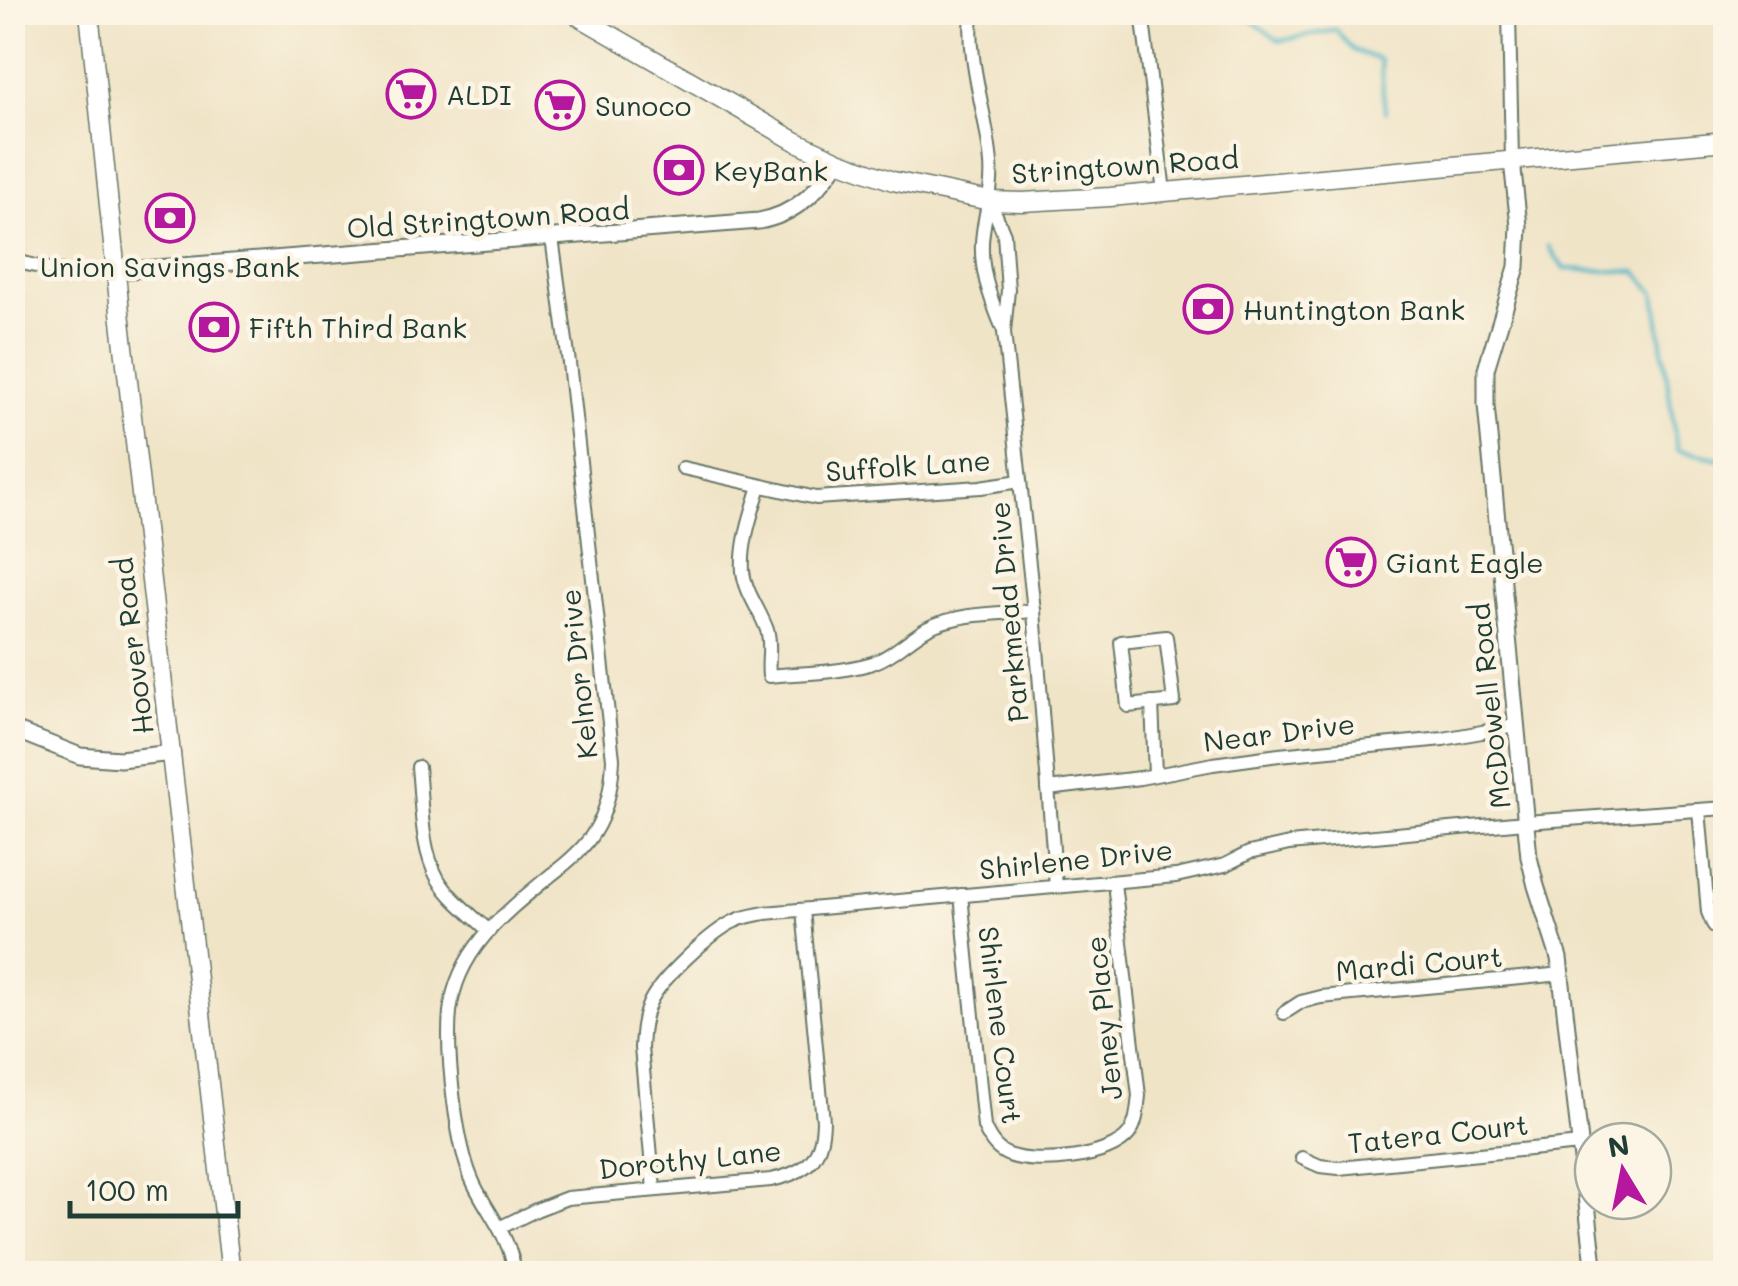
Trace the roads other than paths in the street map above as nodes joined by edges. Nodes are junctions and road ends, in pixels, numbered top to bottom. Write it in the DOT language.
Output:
graph roads {
  1 [pos="89,12"];
  2 [pos="571,12"];
  3 [pos="972,12"];
  4 [pos="1142,12"];
  5 [pos="1509,12"];
  6 [pos="1726,141"];
  7 [pos="838,161"];
  8 [pos="1512,161"];
  9 [pos="1164,192"];
  10 [pos="990,200"];
  11 [pos="552,238"];
  12 [pos="12,260"];
  13 [pos="118,271"];
  14 [pos="1004,332"];
  15 [pos="683,468"];
  16 [pos="1020,481"];
  17 [pos="760,486"];
  18 [pos="1034,611"];
  19 [pos="1152,703"];
  20 [pos="1515,726"];
  21 [pos="12,730"];
  22 [pos="172,753"];
  23 [pos="418,768"];
  24 [pos="1155,774"];
  25 [pos="1048,789"];
  26 [pos="1726,808"];
  27 [pos="1698,810"];
  28 [pos="1525,822"];
  29 [pos="1114,883"];
  30 [pos="1056,888"];
  31 [pos="960,896"];
  32 [pos="803,910"];
  33 [pos="489,930"];
  34 [pos="1726,940"];
  35 [pos="1562,974"];
  36 [pos="1284,1013"];
  37 [pos="1578,1121"];
  38 [pos="1573,1145"];
  39 [pos="1064,1157"];
  40 [pos="1302,1158"];
  41 [pos="654,1190"];
  42 [pos="1589,1221"];
  43 [pos="501,1227"];
  44 [pos="231,1274"];
  45 [pos="515,1274"];
  46 [pos="1595,1274"];
  1 -- 13 [label="main road, Hoover Road"];
  2 -- 7 [label="main road, Stringtown Road"];
  3 -- 10 [label="street, Parkmead Drive"];
  4 -- 9 [label="street"];
  5 -- 8 [label="street, McDowell Road"];
  6 -- 8 [label="main road, Stringtown Road"];
  7 -- 10 [label="main road, Stringtown Road"];
  7 -- 11 [label="street, Old Stringtown Road"];
  8 -- 9 [label="main road, Stringtown Road"];
  8 -- 20 [label="street, McDowell Road"];
  9 -- 10 [label="main road, Stringtown Road"];
  10 -- 14 [label="street, Parkmead Drive"];
  10 -- 14 [label="street, Parkmead Drive"];
  11 -- 13 [label="street, Old Stringtown Road"];
  11 -- 33 [label="street, Kelnor Drive"];
  12 -- 13 [label="street"];
  13 -- 22 [label="main road, Hoover Road"];
  14 -- 16 [label="street, Parkmead Drive"];
  15 -- 17 [label="street, Suffolk Lane"];
  16 -- 17 [label="street, Suffolk Lane"];
  16 -- 18 [label="street, Parkmead Drive"];
  17 -- 18 [label="street"];
  18 -- 25 [label="street, Parkmead Drive"];
  19 -- 19 [label="street"];
  19 -- 24 [label="street"];
  20 -- 24 [label="street, Near Drive"];
  20 -- 28 [label="street, McDowell Road"];
  21 -- 22 [label="street"];
  22 -- 44 [label="main road, Hoover Road"];
  23 -- 33 [label="street"];
  24 -- 25 [label="street, Near Drive"];
  25 -- 30 [label="street, Parkmead Drive"];
  26 -- 27 [label="street, Shirlene Drive"];
  27 -- 28 [label="street, Shirlene Drive"];
  27 -- 34 [label="street"];
  28 -- 29 [label="street, Shirlene Drive"];
  28 -- 35 [label="street, McDowell Road"];
  29 -- 30 [label="street, Shirlene Drive"];
  29 -- 39 [label="street, Jeney Place"];
  30 -- 31 [label="street, Shirlene Drive"];
  31 -- 32 [label="street, Shirlene Drive"];
  31 -- 39 [label="street, Shirlene Court"];
  32 -- 41 [label="street, Shirlene Drive"];
  32 -- 41 [label="street, Dorothy Lane"];
  33 -- 43 [label="street, Kelnor Drive"];
  35 -- 36 [label="street, Mardi Court"];
  35 -- 37 [label="street, McDowell Road"];
  38 -- 40 [label="street, Tatera Court"];
  41 -- 43 [label="street, Dorothy Lane"];
  42 -- 46 [label="street, McDowell Road"];
  43 -- 45 [label="street, Kelnor Drive"];
}
